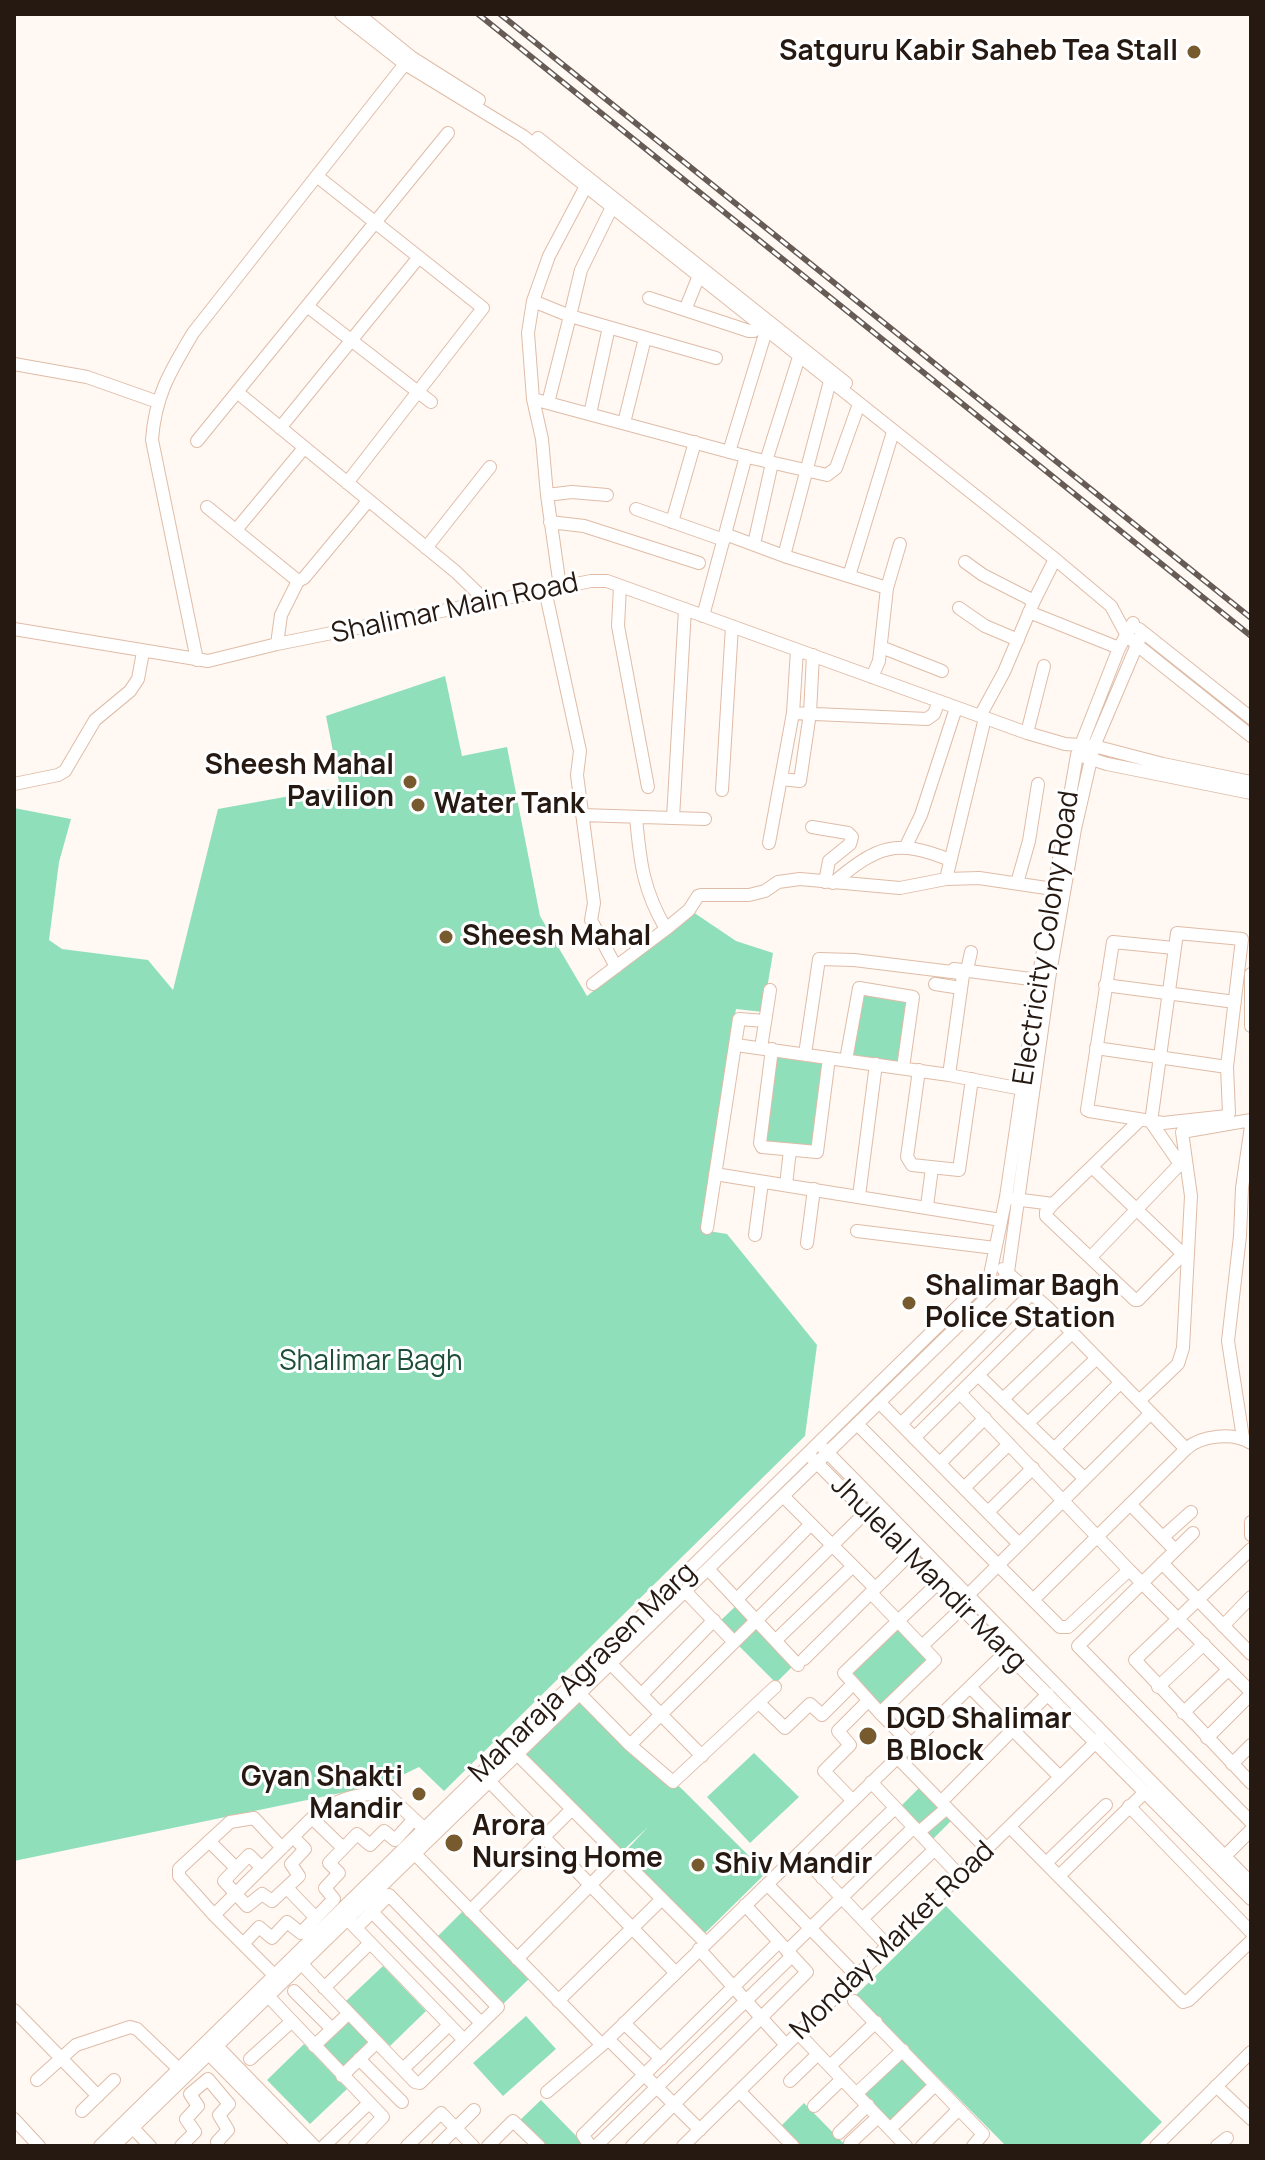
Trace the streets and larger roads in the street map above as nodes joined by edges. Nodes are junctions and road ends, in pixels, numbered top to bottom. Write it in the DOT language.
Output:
graph roads {
  1 [pos="341,14"];
  2 [pos="358,14"];
  3 [pos="408,60"];
  4 [pos="448,133"];
  5 [pos="318,177"];
  6 [pos="585,188"];
  7 [pos="611,209"];
  8 [pos="375,222"];
  9 [pos="419,257"];
  10 [pos="698,278"];
  11 [pos="649,298"];
  12 [pos="533,301"];
  13 [pos="307,306"];
  14 [pos="685,310"];
  15 [pos="570,316"];
  16 [pos="609,327"];
  17 [pos="763,328"];
  18 [pos="645,338"];
  19 [pos="351,340"];
  20 [pos="799,357"];
  21 [pos="716,358"];
  22 [pos="14,364"];
  23 [pos="830,381"];
  24 [pos="237,392"];
  25 [pos="418,392"];
  26 [pos="533,399"];
  27 [pos="158,402"];
  28 [pos="431,402"];
  29 [pos="548,403"];
  30 [pos="859,404"];
  31 [pos="590,414"];
  32 [pos="624,423"];
  33 [pos="280,428"];
  34 [pos="893,432"];
  35 [pos="197,441"];
  36 [pos="695,442"];
  37 [pos="304,448"];
  38 [pos="729,452"];
  39 [pos="746,456"];
  40 [pos="769,462"];
  41 [pos="490,467"];
  42 [pos="806,471"];
  43 [pos="347,483"];
  44 [pos="547,495"];
  45 [pos="607,495"];
  46 [pos="368,501"];
  47 [pos="207,507"];
  48 [pos="636,509"];
  49 [pos="550,522"];
  50 [pos="672,522"];
  51 [pos="236,530"];
  52 [pos="724,537"];
  53 [pos="754,544"];
  54 [pos="900,544"];
  55 [pos="426,548"];
  56 [pos="784,556"];
  57 [pos="1055,559"];
  58 [pos="965,562"];
  59 [pos="699,563"];
  60 [pos="849,576"];
  61 [pos="298,581"];
  62 [pos="620,586"];
  63 [pos="560,587"];
  64 [pos="887,588"];
  65 [pos="545,590"];
  66 [pos="487,602"];
  67 [pos="1031,606"];
  68 [pos="959,608"];
  69 [pos="685,609"];
  70 [pos="703,616"];
  71 [pos="732,626"];
  72 [pos="14,629"];
  73 [pos="1135,634"];
  74 [pos="1018,640"];
  75 [pos="277,644"];
  76 [pos="881,647"];
  77 [pos="1119,648"];
  78 [pos="797,650"];
  79 [pos="143,652"];
  80 [pos="813,655"];
  81 [pos="197,660"];
  82 [pos="1044,666"];
  83 [pos="942,671"];
  84 [pos="872,677"];
  85 [pos="939,701"];
  86 [pos="956,708"];
  87 [pos="793,713"];
  88 [pos="810,713"];
  89 [pos="982,717"];
  90 [pos="1251,718"];
  91 [pos="1027,733"];
  92 [pos="1251,736"];
  93 [pos="1086,750"];
  94 [pos="781,779"];
  95 [pos="1251,782"];
  96 [pos="14,784"];
  97 [pos="1038,784"];
  98 [pos="648,787"];
  99 [pos="722,790"];
  100 [pos="1251,793"];
  101 [pos="582,815"];
  102 [pos="636,817"];
  103 [pos="673,818"];
  104 [pos="705,819"];
  105 [pos="812,827"];
  106 [pos="769,843"];
  107 [pos="906,846"];
  108 [pos="950,860"];
  109 [pos="946,879"];
  110 [pos="829,883"];
  111 [pos="1017,883"];
  112 [pos="1059,890"];
  113 [pos="666,929"];
  114 [pos="1247,938"];
  115 [pos="1174,948"];
  116 [pos="828,951"];
  117 [pos="971,952"];
  118 [pos="889,964"];
  119 [pos="616,967"];
  120 [pos="967,970"];
  121 [pos="1251,974"];
  122 [pos="1038,980"];
  123 [pos="593,984"];
  124 [pos="935,984"];
  125 [pos="1105,985"];
  126 [pos="961,988"];
  127 [pos="770,990"];
  128 [pos="885,992"];
  129 [pos="1168,993"];
  130 [pos="1235,1002"];
  131 [pos="765,1021"];
  132 [pos="1251,1026"];
  133 [pos="736,1045"];
  134 [pos="1096,1048"];
  135 [pos="766,1049"];
  136 [pos="805,1054"];
  137 [pos="1160,1057"];
  138 [pos="829,1058"];
  139 [pos="846,1060"];
  140 [pos="876,1064"];
  141 [pos="1227,1067"];
  142 [pos="903,1068"];
  143 [pos="919,1070"];
  144 [pos="949,1075"];
  145 [pos="972,1079"];
  146 [pos="1022,1089"];
  147 [pos="1251,1120"];
  148 [pos="1146,1121"];
  149 [pos="1251,1126"];
  150 [pos="790,1150"];
  151 [pos="1092,1167"];
  152 [pos="932,1168"];
  153 [pos="1248,1170"];
  154 [pos="715,1174"];
  155 [pos="762,1182"];
  156 [pos="786,1185"];
  157 [pos="814,1189"];
  158 [pos="859,1196"];
  159 [pos="1012,1199"];
  160 [pos="1053,1204"];
  161 [pos="927,1206"];
  162 [pos="1136,1210"];
  163 [pos="1001,1220"];
  164 [pos="707,1228"];
  165 [pos="857,1231"];
  166 [pos="755,1235"];
  167 [pos="807,1243"];
  168 [pos="995,1248"];
  169 [pos="1091,1257"];
  170 [pos="993,1263"];
  171 [pos="1008,1272"];
  172 [pos="1032,1293"];
  173 [pos="1047,1307"];
  174 [pos="1071,1334"];
  175 [pos="921,1342"];
  176 [pos="931,1353"];
  177 [pos="1097,1358"];
  178 [pos="978,1375"];
  179 [pos="1121,1382"];
  180 [pos="960,1393"];
  181 [pos="1003,1399"];
  182 [pos="1139,1401"];
  183 [pos="879,1402"];
  184 [pos="1151,1413"];
  185 [pos="985,1418"];
  186 [pos="1028,1423"];
  187 [pos="857,1424"];
  188 [pos="901,1424"];
  189 [pos="914,1438"];
  190 [pos="1247,1440"];
  191 [pos="818,1443"];
  192 [pos="1009,1444"];
  193 [pos="1054,1449"];
  194 [pos="1186,1449"];
  195 [pos="827,1453"];
  196 [pos="812,1458"];
  197 [pos="940,1463"];
  198 [pos="1033,1468"];
  199 [pos="1084,1478"];
  200 [pos="964,1488"];
  201 [pos="783,1496"];
  202 [pos="1063,1499"];
  203 [pos="1130,1504"];
  204 [pos="866,1512"];
  205 [pos="988,1512"];
  206 [pos="1191,1512"];
  207 [pos="1251,1522"];
  208 [pos="811,1524"];
  209 [pos="1193,1533"];
  210 [pos="1251,1535"];
  211 [pos="1098,1536"];
  212 [pos="1163,1537"];
  213 [pos="1019,1544"];
  214 [pos="832,1545"];
  215 [pos="1251,1549"];
  216 [pos="1175,1550"];
  217 [pos="913,1551"];
  218 [pos="1162,1563"];
  219 [pos="998,1565"];
  220 [pos="853,1566"];
  221 [pos="1129,1570"];
  222 [pos="700,1571"];
  223 [pos="1142,1582"];
  224 [pos="937,1584"];
  225 [pos="685,1591"];
  226 [pos="873,1591"];
  227 [pos="1251,1597"];
  228 [pos="738,1598"];
  229 [pos="1033,1600"];
  230 [pos="1197,1600"];
  231 [pos="962,1603"];
  232 [pos="1178,1618"];
  233 [pos="758,1619"];
  234 [pos="714,1620"];
  235 [pos="898,1621"];
  236 [pos="1223,1626"];
  237 [pos="776,1640"];
  238 [pos="734,1642"];
  239 [pos="1204,1644"];
  240 [pos="922,1646"];
  241 [pos="1010,1648"];
  242 [pos="1250,1651"];
  243 [pos="610,1663"];
  244 [pos="1228,1670"];
  245 [pos="853,1684"];
  246 [pos="775,1687"];
  247 [pos="970,1687"];
  248 [pos="1158,1687"];
  249 [pos="575,1689"];
  250 [pos="1251,1693"];
  251 [pos="1048,1694"];
  252 [pos="641,1695"];
  253 [pos="868,1701"];
  254 [pos="759,1703"];
  255 [pos="880,1713"];
  256 [pos="1183,1713"];
  257 [pos="660,1715"];
  258 [pos="1013,1730"];
  259 [pos="1207,1738"];
  260 [pos="1100,1739"];
  261 [pos="911,1744"];
  262 [pos="630,1745"];
  263 [pos="1251,1745"];
  264 [pos="517,1754"];
  265 [pos="702,1756"];
  266 [pos="897,1757"];
  267 [pos="1232,1764"];
  268 [pos="1060,1777"];
  269 [pos="1249,1777"];
  270 [pos="489,1781"];
  271 [pos="871,1782"];
  272 [pos="1145,1792"];
  273 [pos="853,1801"];
  274 [pos="944,1805"];
  275 [pos="1106,1805"];
  276 [pos="1129,1806"];
  277 [pos="895,1808"];
  278 [pos="572,1809"];
  279 [pos="312,1818"];
  280 [pos="1251,1822"];
  281 [pos="1010,1827"];
  282 [pos="424,1828"];
  283 [pos="916,1830"];
  284 [pos="1251,1830"];
  285 [pos="293,1837"];
  286 [pos="544,1837"];
  287 [pos="209,1841"];
  288 [pos="282,1848"];
  289 [pos="343,1848"];
  290 [pos="935,1849"];
  291 [pos="987,1849"];
  292 [pos="799,1853"];
  293 [pos="415,1854"];
  294 [pos="618,1857"];
  295 [pos="1221,1860"];
  296 [pos="1046,1863"];
  297 [pos="236,1868"];
  298 [pos="262,1868"];
  299 [pos="960,1876"];
  300 [pos="1059,1876"];
  301 [pos="822,1878"];
  302 [pos="1251,1883"];
  303 [pos="767,1884"];
  304 [pos="591,1885"];
  305 [pos="287,1888"];
  306 [pos="235,1894"];
  307 [pos="842,1898"];
  308 [pos="1251,1899"];
  309 [pos="661,1900"];
  310 [pos="745,1905"];
  311 [pos="470,1911"];
  312 [pos="372,1912"];
  313 [pos="214,1915"];
  314 [pos="316,1918"];
  315 [pos="862,1919"];
  316 [pos="351,1924"];
  317 [pos="632,1928"];
  318 [pos="811,1928"];
  319 [pos="1251,1932"];
  320 [pos="1251,1941"];
  321 [pos="370,1943"];
  322 [pos="243,1944"];
  323 [pos="702,1945"];
  324 [pos="888,1946"];
  325 [pos="443,1950"];
  326 [pos="786,1950"];
  327 [pos="517,1959"];
  328 [pos="298,1960"];
  329 [pos="426,1967"];
  330 [pos="676,1973"];
  331 [pos="857,1976"];
  332 [pos="278,1979"];
  333 [pos="409,1984"];
  334 [pos="734,1987"];
  335 [pos="324,1988"];
  336 [pos="294,1991"];
  337 [pos="268,1996"];
  338 [pos="558,2001"];
  339 [pos="854,2001"];
  340 [pos="746,2002"];
  341 [pos="14,2010"];
  342 [pos="349,2013"];
  343 [pos="760,2017"];
  344 [pos="291,2022"];
  345 [pos="876,2022"];
  346 [pos="481,2023"];
  347 [pos="624,2023"];
  348 [pos="449,2025"];
  349 [pos="332,2029"];
  350 [pos="798,2033"];
  351 [pos="464,2040"];
  352 [pos="377,2042"];
  353 [pos="605,2042"];
  354 [pos="786,2045"];
  355 [pos="210,2046"];
  356 [pos="314,2046"];
  357 [pos="903,2050"];
  358 [pos="1251,2052"];
  359 [pos="818,2054"];
  360 [pos="61,2058"];
  361 [pos="250,2059"];
  362 [pos="359,2059"];
  363 [pos="661,2059"];
  364 [pos="830,2066"];
  365 [pos="403,2069"];
  366 [pos="182,2072"];
  367 [pos="644,2075"];
  368 [pos="342,2076"];
  369 [pos="842,2079"];
  370 [pos="37,2080"];
  371 [pos="114,2080"];
  372 [pos="790,2081"];
  373 [pos="935,2085"];
  374 [pos="1216,2086"];
  375 [pos="657,2088"];
  376 [pos="739,2091"];
  377 [pos="547,2092"];
  378 [pos="856,2094"];
  379 [pos="98,2096"];
  380 [pos="402,2102"];
  381 [pos="369,2103"];
  382 [pos="673,2104"];
  383 [pos="868,2105"];
  384 [pos="814,2106"];
  385 [pos="959,2109"];
  386 [pos="474,2110"];
  387 [pos="82,2111"];
  388 [pos="878,2117"];
  389 [pos="14,2119"];
  390 [pos="1251,2119"];
  391 [pos="133,2128"];
  392 [pos="455,2128"];
  393 [pos="890,2129"];
  394 [pos="700,2130"];
  395 [pos="839,2133"];
  396 [pos="850,2143"];
  397 [pos="360,2144"];
  398 [pos="790,2145"];
  399 [pos="904,2145"];
  400 [pos="39,2146"];
  401 [pos="100,2146"];
  402 [pos="114,2146"];
  403 [pos="150,2146"];
  404 [pos="181,2146"];
  405 [pos="218,2146"];
  406 [pos="299,2146"];
  407 [pos="314,2146"];
  408 [pos="324,2146"];
  409 [pos="407,2146"];
  410 [pos="438,2146"];
  411 [pos="473,2146"];
  412 [pos="488,2146"];
  413 [pos="539,2146"];
  414 [pos="593,2146"];
  415 [pos="632,2146"];
  416 [pos="683,2146"];
  417 [pos="922,2146"];
  418 [pos="973,2146"];
  419 [pos="1156,2146"];
  1 -- 3 [label="street"];
  2 -- 3 [label="street"];
  3 -- 5 [label="street"];
  3 -- 6 [label="street"];
  3 -- 73 [label="street"];
  4 -- 8 [label="street"];
  5 -- 8 [label="street"];
  5 -- 27 [label="street"];
  6 -- 7 [label="street"];
  6 -- 12 [label="street"];
  7 -- 10 [label="street"];
  7 -- 15 [label="street"];
  8 -- 9 [label="street"];
  8 -- 13 [label="street"];
  9 -- 19 [label="street"];
  9 -- 25 [label="street"];
  10 -- 14 [label="street"];
  10 -- 17 [label="street"];
  11 -- 14 [label="street"];
  12 -- 15 [label="street"];
  12 -- 26 [label="street"];
  13 -- 19 [label="street"];
  13 -- 24 [label="street"];
  14 -- 17 [label="street"];
  15 -- 16 [label="street"];
  15 -- 29 [label="street"];
  16 -- 18 [label="street"];
  16 -- 31 [label="street"];
  17 -- 20 [label="street"];
  17 -- 38 [label="street"];
  18 -- 21 [label="street"];
  18 -- 32 [label="street"];
  19 -- 25 [label="street"];
  19 -- 33 [label="street"];
  20 -- 23 [label="street"];
  20 -- 40 [label="street"];
  22 -- 27 [label="street"];
  23 -- 30 [label="street"];
  23 -- 42 [label="street"];
  24 -- 33 [label="street"];
  24 -- 35 [label="street"];
  25 -- 28 [label="street"];
  25 -- 43 [label="street"];
  26 -- 29 [label="street"];
  26 -- 44 [label="street"];
  27 -- 81 [label="street"];
  29 -- 31 [label="street"];
  30 -- 34 [label="street"];
  30 -- 42 [label="street"];
  31 -- 32 [label="street"];
  32 -- 36 [label="street"];
  33 -- 37 [label="street"];
  34 -- 57 [label="street"];
  34 -- 60 [label="street"];
  36 -- 38 [label="street"];
  36 -- 50 [label="street"];
  37 -- 43 [label="street"];
  37 -- 51 [label="street"];
  38 -- 39 [label="street"];
  39 -- 40 [label="street"];
  39 -- 52 [label="street"];
  40 -- 42 [label="street"];
  40 -- 53 [label="street"];
  41 -- 55 [label="street"];
  42 -- 56 [label="street"];
  43 -- 46 [label="street"];
  44 -- 45 [label="street"];
  44 -- 49 [label="street"];
  46 -- 55 [label="street"];
  46 -- 61 [label="street"];
  47 -- 51 [label="street"];
  48 -- 50 [label="street"];
  49 -- 59 [label="street"];
  49 -- 63 [label="street"];
  50 -- 52 [label="street"];
  51 -- 61 [label="street"];
  52 -- 53 [label="street"];
  52 -- 70 [label="street"];
  53 -- 56 [label="street"];
  54 -- 64 [label="street"];
  55 -- 66 [label="street"];
  56 -- 60 [label="street"];
  57 -- 67 [label="street"];
  57 -- 73 [label="street"];
  58 -- 67 [label="street"];
  60 -- 64 [label="street"];
  61 -- 75 [label="street"];
  62 -- 63 [label="street, Shalimar Main Road"];
  62 -- 69 [label="street, Shalimar Main Road"];
  62 -- 98 [label="street"];
  63 -- 65 [label="street, Shalimar Main Road"];
  64 -- 76 [label="street"];
  65 -- 66 [label="street, Shalimar Main Road"];
  65 -- 101 [label="street"];
  66 -- 75 [label="street, Shalimar Main Road"];
  67 -- 74 [label="street"];
  67 -- 77 [label="street"];
  68 -- 74 [label="street"];
  69 -- 70 [label="street, Shalimar Main Road"];
  69 -- 103 [label="street"];
  70 -- 71 [label="street, Shalimar Main Road"];
  71 -- 78 [label="street, Shalimar Main Road"];
  71 -- 99 [label="street"];
  72 -- 79 [label="street, Shalimar Main Road"];
  73 -- 77 [label="street, Electricity Colony Road"];
  73 -- 90 [label="street"];
  73 -- 92 [label="street"];
  73 -- 93 [label="street, Electricity Colony Road"];
  74 -- 89 [label="street"];
  75 -- 81 [label="street, Shalimar Main Road"];
  76 -- 83 [label="street"];
  76 -- 84 [label="street"];
  77 -- 93 [label="street, Electricity Colony Road"];
  78 -- 80 [label="street, Shalimar Main Road"];
  78 -- 87 [label="street"];
  79 -- 81 [label="street, Shalimar Main Road"];
  79 -- 96 [label="street"];
  80 -- 84 [label="street, Shalimar Main Road"];
  80 -- 88 [label="street"];
  82 -- 91 [label="street"];
  84 -- 85 [label="street, Shalimar Main Road"];
  85 -- 86 [label="street, Shalimar Main Road"];
  85 -- 88 [label="street"];
  86 -- 89 [label="street, Shalimar Main Road"];
  86 -- 107 [label="street"];
  87 -- 88 [label="street"];
  87 -- 94 [label="street"];
  88 -- 94 [label="street"];
  89 -- 91 [label="street, Shalimar Main Road"];
  89 -- 108 [label="street"];
  91 -- 93 [label="street, Shalimar Main Road"];
  93 -- 95 [label="street"];
  93 -- 100 [label="street"];
  93 -- 112 [label="street, Electricity Colony Road"];
  94 -- 106 [label="street"];
  97 -- 111 [label="street"];
  101 -- 102 [label="street"];
  101 -- 119 [label="street"];
  102 -- 103 [label="street"];
  102 -- 113 [label="street"];
  103 -- 104 [label="street"];
  105 -- 110 [label="street"];
  107 -- 108 [label="street"];
  107 -- 110 [label="street"];
  108 -- 109 [label="street"];
  109 -- 110 [label="street"];
  109 -- 111 [label="street"];
  110 -- 113 [label="street"];
  111 -- 112 [label="street"];
  112 -- 122 [label="street, Electricity Colony Road"];
  112 -- 159 [label="street, Electricity Colony Road"];
  113 -- 119 [label="street"];
  114 -- 115 [label="street"];
  114 -- 130 [label="street"];
  115 -- 125 [label="street"];
  115 -- 129 [label="street"];
  116 -- 120 [label="street"];
  117 -- 120 [label="street"];
  118 -- 126 [label="street"];
  118 -- 128 [label="street"];
  118 -- 136 [label="street"];
  119 -- 123 [label="street"];
  120 -- 122 [label="street"];
  121 -- 132 [label="street"];
  122 -- 146 [label="street, Electricity Colony Road"];
  124 -- 126 [label="street"];
  125 -- 129 [label="street"];
  125 -- 134 [label="street"];
  126 -- 144 [label="street"];
  127 -- 131 [label="street"];
  128 -- 139 [label="street"];
  128 -- 142 [label="street"];
  129 -- 130 [label="street"];
  129 -- 137 [label="street"];
  130 -- 141 [label="street"];
  131 -- 133 [label="street"];
  131 -- 135 [label="street"];
  133 -- 135 [label="street"];
  133 -- 154 [label="street"];
  134 -- 137 [label="street"];
  134 -- 148 [label="street"];
  135 -- 136 [label="street"];
  135 -- 150 [label="street"];
  136 -- 138 [label="street"];
  137 -- 141 [label="street"];
  137 -- 148 [label="street"];
  138 -- 139 [label="street"];
  138 -- 150 [label="street"];
  139 -- 140 [label="street"];
  140 -- 142 [label="street"];
  140 -- 158 [label="street"];
  141 -- 148 [label="street"];
  142 -- 143 [label="street"];
  143 -- 144 [label="street"];
  143 -- 152 [label="street"];
  144 -- 145 [label="street"];
  145 -- 146 [label="street"];
  145 -- 152 [label="street"];
  146 -- 159 [label="street, Electricity Colony Road"];
  147 -- 182 [label="street"];
  148 -- 151 [label="street"];
  148 -- 162 [label="street"];
  149 -- 153 [label="street"];
  150 -- 156 [label="street"];
  151 -- 160 [label="street"];
  151 -- 162 [label="street"];
  152 -- 161 [label="street"];
  153 -- 190 [label="street"];
  154 -- 155 [label="street"];
  154 -- 164 [label="street"];
  155 -- 156 [label="street"];
  155 -- 166 [label="street"];
  156 -- 157 [label="street"];
  157 -- 158 [label="street"];
  157 -- 167 [label="street"];
  158 -- 161 [label="street"];
  159 -- 160 [label="street"];
  159 -- 163 [label="street, Electricity Colony Road"];
  159 -- 171 [label="street, Electricity Colony Road"];
  160 -- 169 [label="street"];
  161 -- 163 [label="street"];
  162 -- 169 [label="street"];
  162 -- 169 [label="street"];
  163 -- 168 [label="street, Electricity Colony Road"];
  165 -- 168 [label="street"];
  168 -- 170 [label="street, Electricity Colony Road"];
  170 -- 171 [label="street"];
  170 -- 175 [label="street, Maharaja Agrasen Marg"];
  171 -- 172 [label="street"];
  171 -- 176 [label="street, Maharaja Agrasen Marg"];
  172 -- 173 [label="street"];
  172 -- 188 [label="street"];
  173 -- 174 [label="street"];
  173 -- 178 [label="street"];
  174 -- 177 [label="street"];
  174 -- 181 [label="street"];
  175 -- 176 [label="street"];
  175 -- 191 [label="street, Maharaja Agrasen Marg"];
  176 -- 183 [label="street, Maharaja Agrasen Marg"];
  177 -- 179 [label="street"];
  177 -- 186 [label="street"];
  178 -- 180 [label="street"];
  178 -- 181 [label="street"];
  179 -- 182 [label="street"];
  179 -- 193 [label="street"];
  180 -- 185 [label="street"];
  180 -- 189 [label="street"];
  181 -- 186 [label="street"];
  182 -- 184 [label="street"];
  183 -- 187 [label="street, Maharaja Agrasen Marg"];
  183 -- 188 [label="street"];
  184 -- 194 [label="street"];
  184 -- 199 [label="street"];
  185 -- 192 [label="street"];
  185 -- 197 [label="street"];
  186 -- 193 [label="street"];
  187 -- 195 [label="street, Maharaja Agrasen Marg"];
  187 -- 219 [label="street"];
  188 -- 189 [label="street"];
  189 -- 197 [label="street"];
  190 -- 194 [label="street"];
  191 -- 195 [label="street, Jhulelal Mandir Marg"];
  191 -- 196 [label="street, Maharaja Agrasen Marg"];
  192 -- 198 [label="street"];
  192 -- 200 [label="street"];
  193 -- 199 [label="street"];
  194 -- 203 [label="street"];
  195 -- 196 [label="street, Maharaja Agrasen Marg"];
  195 -- 217 [label="street, Jhulelal Mandir Marg"];
  196 -- 201 [label="street, Maharaja Agrasen Marg"];
  196 -- 204 [label="street, Jhulelal Mandir Marg"];
  196 -- 222 [label="street, Maharaja Agrasen Marg"];
  197 -- 200 [label="street"];
  198 -- 202 [label="street"];
  198 -- 205 [label="street"];
  199 -- 202 [label="street"];
  200 -- 205 [label="street"];
  201 -- 208 [label="street"];
  201 -- 222 [label="street, Maharaja Agrasen Marg"];
  202 -- 211 [label="street"];
  202 -- 213 [label="street"];
  203 -- 211 [label="street"];
  203 -- 212 [label="street"];
  204 -- 214 [label="street"];
  204 -- 217 [label="street, Jhulelal Mandir Marg"];
  205 -- 213 [label="street"];
  206 -- 212 [label="street"];
  207 -- 210 [label="street"];
  208 -- 214 [label="street"];
  208 -- 228 [label="street"];
  209 -- 216 [label="street"];
  211 -- 221 [label="street"];
  211 -- 229 [label="street"];
  212 -- 216 [label="street"];
  213 -- 219 [label="street"];
  214 -- 220 [label="street"];
  214 -- 233 [label="street"];
  215 -- 230 [label="street"];
  216 -- 218 [label="street"];
  217 -- 224 [label="street, Jhulelal Mandir Marg"];
  217 -- 226 [label="street"];
  217 -- 231 [label="street, Jhulelal Mandir Marg"];
  218 -- 223 [label="street"];
  218 -- 230 [label="street"];
  219 -- 229 [label="street"];
  219 -- 231 [label="street"];
  220 -- 226 [label="street"];
  220 -- 237 [label="street"];
  221 -- 223 [label="street"];
  221 -- 229 [label="street"];
  222 -- 225 [label="street, Maharaja Agrasen Marg"];
  222 -- 228 [label="street"];
  222 -- 249 [label="street, Maharaja Agrasen Marg"];
  223 -- 232 [label="street"];
  223 -- 280 [label="street"];
  224 -- 231 [label="street, Jhulelal Mandir Marg"];
  224 -- 235 [label="street"];
  225 -- 234 [label="street"];
  225 -- 243 [label="street, Maharaja Agrasen Marg"];
  226 -- 235 [label="street"];
  226 -- 237 [label="street"];
  227 -- 236 [label="street"];
  228 -- 233 [label="street"];
  230 -- 232 [label="street"];
  230 -- 236 [label="street"];
  231 -- 240 [label="street"];
  231 -- 241 [label="street, Jhulelal Mandir Marg"];
  232 -- 239 [label="street"];
  232 -- 248 [label="street"];
  233 -- 237 [label="street"];
  233 -- 238 [label="street"];
  234 -- 238 [label="street"];
  234 -- 252 [label="street"];
  235 -- 240 [label="street"];
  235 -- 245 [label="street"];
  236 -- 242 [label="street"];
  238 -- 257 [label="street"];
  239 -- 244 [label="street"];
  239 -- 248 [label="street"];
  240 -- 255 [label="street"];
  241 -- 247 [label="street"];
  241 -- 251 [label="street, Jhulelal Mandir Marg"];
  241 -- 260 [label="street, Jhulelal Mandir Marg"];
  243 -- 249 [label="street, Maharaja Agrasen Marg"];
  243 -- 252 [label="street"];
  244 -- 250 [label="street"];
  244 -- 256 [label="street"];
  245 -- 253 [label="street"];
  245 -- 254 [label="street"];
  246 -- 254 [label="street"];
  247 -- 258 [label="street"];
  247 -- 261 [label="street"];
  248 -- 256 [label="street"];
  249 -- 262 [label="street"];
  249 -- 264 [label="street, Maharaja Agrasen Marg"];
  249 -- 282 [label="street, Maharaja Agrasen Marg"];
  250 -- 259 [label="street"];
  251 -- 258 [label="street"];
  251 -- 260 [label="street, Jhulelal Mandir Marg"];
  252 -- 257 [label="street"];
  253 -- 255 [label="street"];
  253 -- 273 [label="street"];
  254 -- 265 [label="street"];
  255 -- 261 [label="street"];
  256 -- 259 [label="street"];
  257 -- 262 [label="street"];
  257 -- 265 [label="street"];
  258 -- 268 [label="street"];
  258 -- 274 [label="street"];
  259 -- 267 [label="street"];
  260 -- 268 [label="street, Monday Market Road"];
  260 -- 272 [label="street, Jhulelal Mandir Marg"];
  260 -- 295 [label="street, Jhulelal Mandir Marg"];
  261 -- 266 [label="street"];
  262 -- 265 [label="street"];
  263 -- 267 [label="street"];
  264 -- 270 [label="street, Maharaja Agrasen Marg"];
  264 -- 278 [label="street"];
  266 -- 271 [label="street"];
  266 -- 274 [label="street"];
  267 -- 269 [label="street"];
  268 -- 281 [label="street, Monday Market Road"];
  270 -- 282 [label="street, Maharaja Agrasen Marg"];
  270 -- 286 [label="street"];
  271 -- 273 [label="street"];
  271 -- 277 [label="street"];
  272 -- 276 [label="street"];
  272 -- 295 [label="street, Jhulelal Mandir Marg"];
  273 -- 292 [label="street"];
  274 -- 283 [label="street"];
  274 -- 291 [label="street"];
  275 -- 296 [label="street"];
  276 -- 300 [label="street"];
  276 -- 319 [label="street"];
  277 -- 283 [label="street"];
  277 -- 301 [label="street"];
  278 -- 286 [label="street"];
  278 -- 294 [label="street"];
  279 -- 282 [label="street"];
  279 -- 285 [label="street"];
  279 -- 289 [label="street"];
  281 -- 291 [label="street, Monday Market Road"];
  281 -- 296 [label="street"];
  282 -- 289 [label="street"];
  282 -- 293 [label="street, Maharaja Agrasen Marg"];
  282 -- 328 [label="street, Maharaja Agrasen Marg"];
  283 -- 290 [label="street"];
  283 -- 307 [label="street"];
  284 -- 295 [label="street"];
  285 -- 288 [label="street"];
  285 -- 305 [label="street"];
  286 -- 304 [label="street"];
  286 -- 311 [label="street"];
  287 -- 288 [label="street"];
  287 -- 297 [label="street"];
  287 -- 313 [label="street"];
  288 -- 298 [label="street"];
  289 -- 314 [label="street"];
  290 -- 299 [label="street"];
  290 -- 315 [label="street"];
  291 -- 299 [label="street, Monday Market Road"];
  292 -- 301 [label="street"];
  292 -- 303 [label="street"];
  293 -- 311 [label="street"];
  293 -- 316 [label="street, Maharaja Agrasen Marg"];
  294 -- 304 [label="street"];
  294 -- 309 [label="street"];
  295 -- 302 [label="street, Jhulelal Mandir Marg"];
  295 -- 308 [label="street, Jhulelal Mandir Marg"];
  296 -- 300 [label="street"];
  297 -- 298 [label="street"];
  297 -- 306 [label="street"];
  298 -- 306 [label="street"];
  299 -- 324 [label="street, Monday Market Road"];
  300 -- 320 [label="street"];
  301 -- 307 [label="street"];
  303 -- 310 [label="street"];
  303 -- 318 [label="street"];
  304 -- 317 [label="street"];
  304 -- 327 [label="street"];
  305 -- 306 [label="street"];
  305 -- 314 [label="street"];
  306 -- 313 [label="street"];
  307 -- 315 [label="street"];
  307 -- 318 [label="street"];
  309 -- 317 [label="street"];
  309 -- 323 [label="street"];
  310 -- 323 [label="street"];
  310 -- 326 [label="street"];
  311 -- 327 [label="street"];
  312 -- 316 [label="street"];
  312 -- 325 [label="street"];
  312 -- 329 [label="street"];
  313 -- 322 [label="street"];
  314 -- 322 [label="street"];
  315 -- 324 [label="street"];
  316 -- 321 [label="street"];
  316 -- 328 [label="street, Maharaja Agrasen Marg"];
  317 -- 330 [label="street"];
  317 -- 338 [label="street"];
  318 -- 326 [label="street"];
  318 -- 331 [label="street"];
  321 -- 333 [label="street"];
  321 -- 335 [label="street"];
  322 -- 332 [label="street"];
  323 -- 330 [label="street"];
  323 -- 334 [label="street"];
  324 -- 331 [label="street, Monday Market Road"];
  325 -- 329 [label="street"];
  325 -- 346 [label="street"];
  326 -- 334 [label="street"];
  326 -- 340 [label="street"];
  326 -- 343 [label="street"];
  327 -- 338 [label="street"];
  328 -- 332 [label="street, Maharaja Agrasen Marg"];
  328 -- 335 [label="street"];
  329 -- 333 [label="street"];
  329 -- 346 [label="street"];
  330 -- 347 [label="street"];
  331 -- 350 [label="street, Monday Market Road"];
  332 -- 337 [label="street, Maharaja Agrasen Marg"];
  332 -- 355 [label="street, Maharaja Agrasen Marg"];
  333 -- 348 [label="street"];
  334 -- 340 [label="street"];
  334 -- 363 [label="street"];
  335 -- 342 [label="street"];
  336 -- 349 [label="street"];
  337 -- 344 [label="street"];
  337 -- 355 [label="street, Maharaja Agrasen Marg"];
  338 -- 353 [label="street"];
  339 -- 345 [label="street"];
  340 -- 343 [label="street"];
  340 -- 375 [label="street"];
  341 -- 360 [label="street"];
  342 -- 349 [label="street"];
  342 -- 352 [label="street"];
  343 -- 354 [label="street"];
  343 -- 382 [label="street"];
  344 -- 356 [label="street"];
  344 -- 361 [label="street"];
  345 -- 357 [label="street"];
  345 -- 364 [label="street"];
  346 -- 351 [label="street"];
  347 -- 353 [label="street"];
  347 -- 363 [label="street"];
  348 -- 351 [label="street"];
  348 -- 365 [label="street"];
  349 -- 356 [label="street"];
  350 -- 354 [label="street, Monday Market Road"];
  350 -- 359 [label="street"];
  351 -- 365 [label="street"];
  352 -- 362 [label="street"];
  352 -- 365 [label="street"];
  353 -- 367 [label="street"];
  353 -- 377 [label="street"];
  354 -- 376 [label="street, Monday Market Road"];
  355 -- 366 [label="street, Maharaja Agrasen Marg"];
  355 -- 406 [label="street"];
  355 -- 407 [label="street"];
  356 -- 368 [label="street"];
  357 -- 373 [label="street"];
  357 -- 378 [label="street"];
  358 -- 374 [label="street"];
  359 -- 364 [label="street"];
  359 -- 372 [label="street"];
  360 -- 366 [label="street"];
  360 -- 370 [label="street"];
  360 -- 379 [label="street"];
  362 -- 368 [label="street"];
  362 -- 380 [label="street"];
  363 -- 367 [label="street"];
  364 -- 369 [label="street"];
  366 -- 391 [label="street, Maharaja Agrasen Marg"];
  366 -- 401 [label="street, Maharaja Agrasen Marg"];
  367 -- 375 [label="street"];
  367 -- 414 [label="street"];
  368 -- 381 [label="street"];
  369 -- 378 [label="street"];
  369 -- 384 [label="street"];
  371 -- 379 [label="street"];
  373 -- 385 [label="street"];
  373 -- 393 [label="street"];
  374 -- 390 [label="street"];
  374 -- 419 [label="street"];
  375 -- 382 [label="street"];
  375 -- 414 [label="street"];
  376 -- 394 [label="street, Monday Market Road"];
  376 -- 398 [label="street"];
  378 -- 383 [label="street"];
  379 -- 387 [label="street"];
  381 -- 397 [label="street"];
  381 -- 408 [label="street"];
  382 -- 394 [label="street"];
  382 -- 415 [label="street"];
  383 -- 388 [label="street"];
  383 -- 395 [label="street"];
  385 -- 417 [label="street"];
  385 -- 418 [label="street"];
  386 -- 392 [label="street"];
  388 -- 393 [label="street"];
  388 -- 396 [label="street"];
  389 -- 400 [label="street"];
  391 -- 402 [label="street, Maharaja Agrasen Marg"];
  391 -- 403 [label="street"];
  392 -- 409 [label="street"];
  392 -- 410 [label="street"];
  392 -- 411 [label="street"];
  393 -- 399 [label="street"];
  394 -- 416 [label="street, Monday Market Road"];
  404 -- 405 [label="street"];
  412 -- 413 [label="street"];
}
